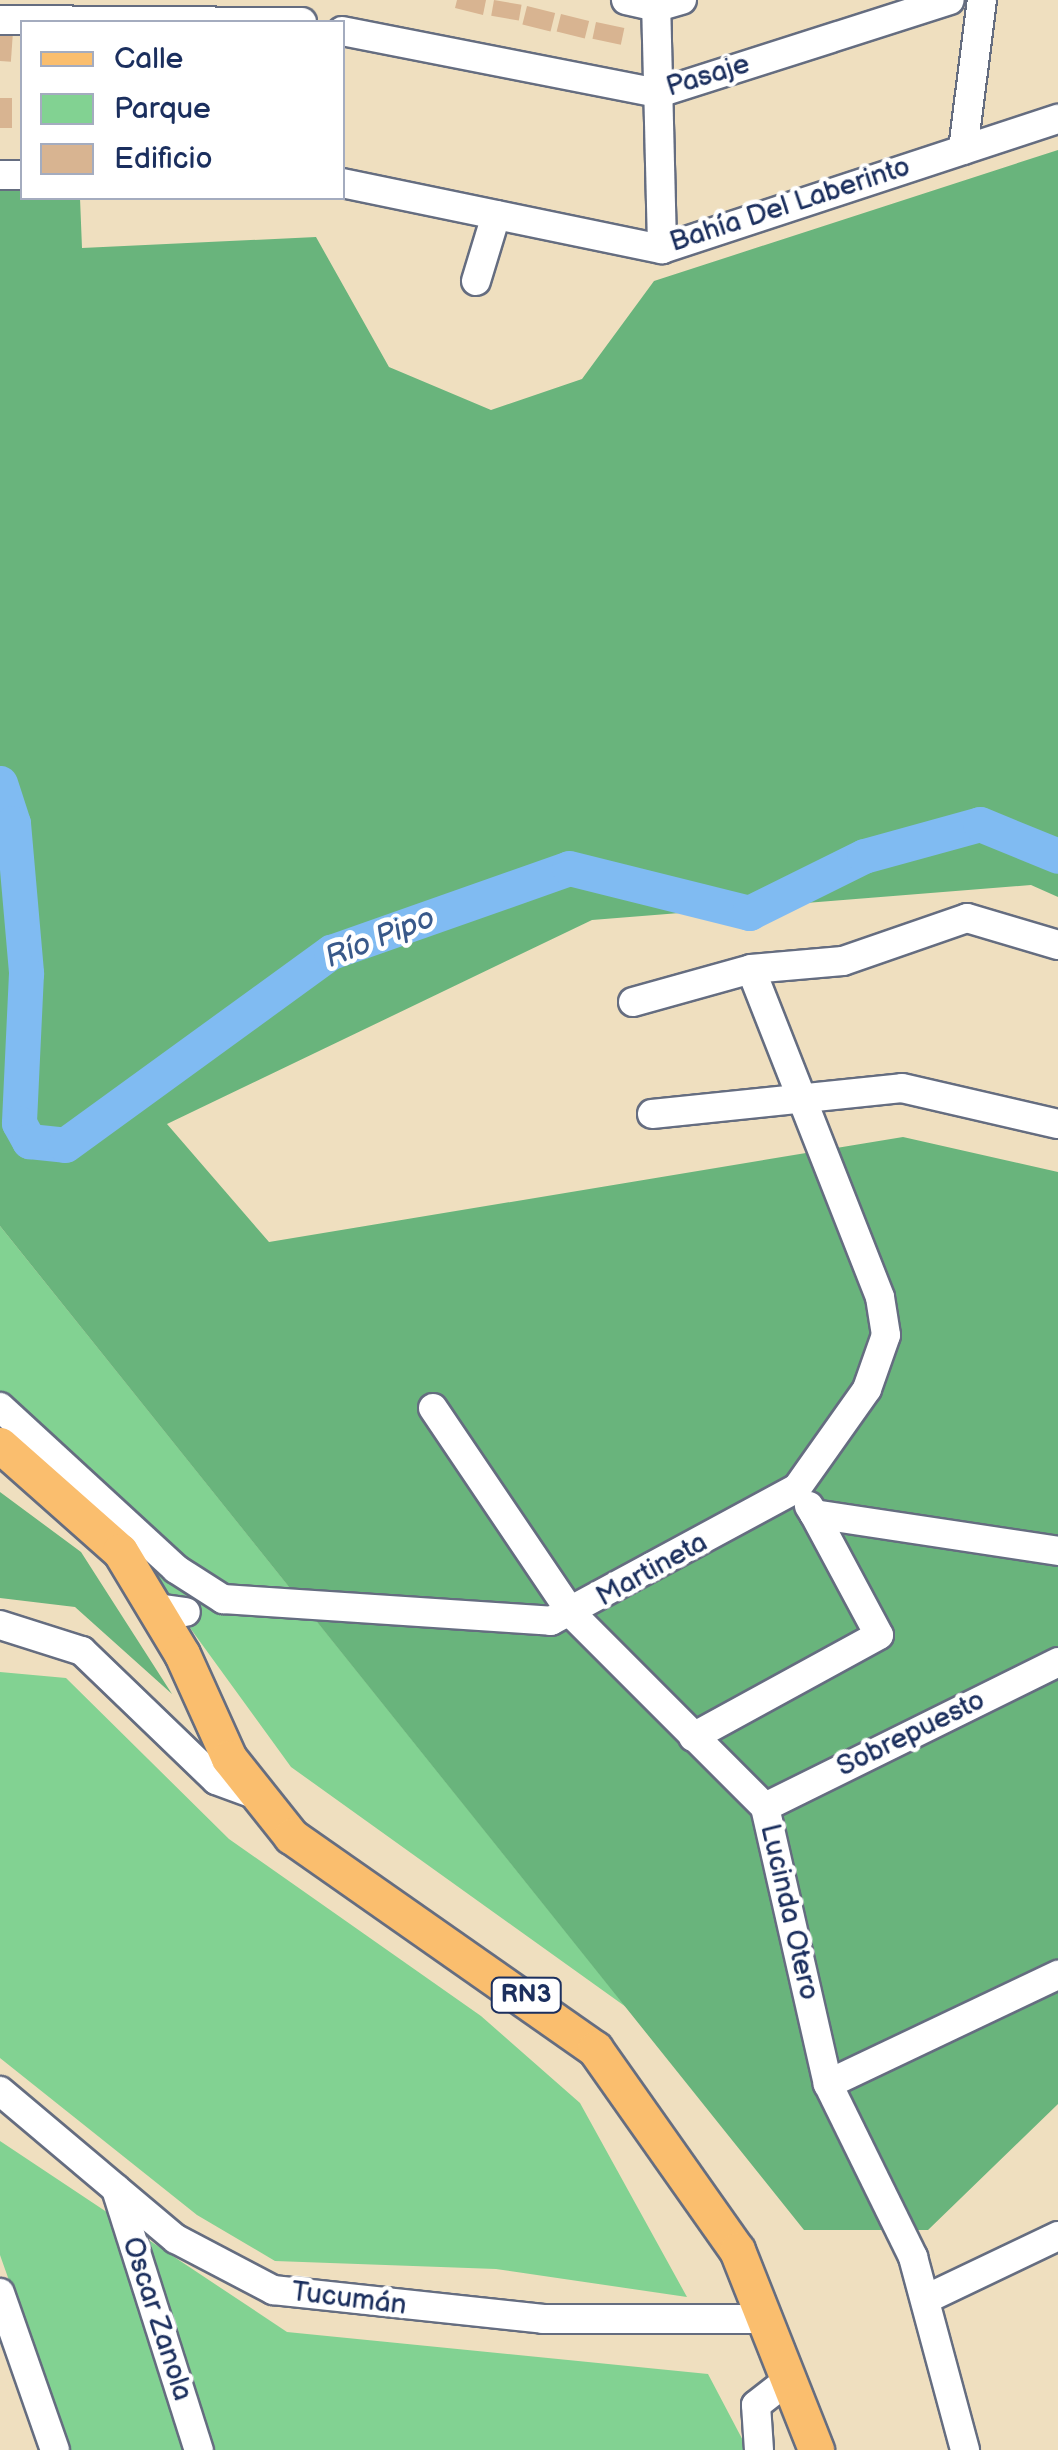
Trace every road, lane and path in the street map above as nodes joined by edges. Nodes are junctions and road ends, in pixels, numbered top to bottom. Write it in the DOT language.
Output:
graph roads {
  1 [pos="626,0"];
  2 [pos="950,0"];
  3 [pos="982,0"];
  4 [pos="665,2"];
  5 [pos="287,16"];
  6 [pos="0,20"];
  7 [pos="345,31"];
  8 [pos="659,93"];
  9 [pos="1058,119"];
  10 [pos="962,150"];
  11 [pos="345,184"];
  12 [pos="496,214"];
  13 [pos="662,248"];
  14 [pos="476,281"];
  15 [pos="1058,945"];
  16 [pos="751,969"];
  17 [pos="632,1002"];
  18 [pos="799,1094"];
  19 [pos="652,1114"];
  20 [pos="1058,1124"];
  21 [pos="0,1407"];
  22 [pos="434,1408"];
  23 [pos="0,1445"];
  24 [pos="797,1488"];
  25 [pos="814,1514"];
  26 [pos="1058,1551"];
  27 [pos="572,1614"];
  28 [pos="0,1625"];
  29 [pos="1058,1662"];
  30 [pos="693,1736"];
  31 [pos="254,1794"];
  32 [pos="765,1807"];
  33 [pos="1058,1975"];
  34 [pos="828,2084"];
  35 [pos="0,2092"];
  36 [pos="116,2189"];
  37 [pos="1058,2236"];
  38 [pos="0,2293"];
  39 [pos="926,2299"];
  40 [pos="766,2319"];
  41 [pos="788,2380"];
  42 [pos="54,2450"];
  43 [pos="200,2450"];
  44 [pos="759,2450"];
  45 [pos="816,2450"];
  46 [pos="966,2450"];
  1 -- 4 [label="street"];
  2 -- 8 [label="street, Pasaje"];
  3 -- 10 [label="street"];
  4 -- 8 [label="street"];
  5 -- 6 [label="street"];
  7 -- 8 [label="street, Pasaje"];
  8 -- 13 [label="street"];
  9 -- 10 [label="street, Bahía Del Laberinto"];
  10 -- 13 [label="street, Bahía Del Laberinto"];
  11 -- 12 [label="street, Bahía Del Laberinto"];
  12 -- 13 [label="street, Bahía Del Laberinto"];
  12 -- 14 [label="street"];
  15 -- 16 [label="street"];
  16 -- 17 [label="street"];
  16 -- 18 [label="street, Martineta"];
  18 -- 19 [label="street"];
  18 -- 20 [label="street"];
  18 -- 24 [label="street, Martineta"];
  21 -- 27 [label="street, Martineta"];
  22 -- 27 [label="street, Lucinda Otero"];
  23 -- 31 [label="main road, RN3"];
  24 -- 25 [label="street"];
  24 -- 27 [label="street, Martineta"];
  25 -- 26 [label="street"];
  25 -- 30 [label="street"];
  27 -- 30 [label="street, Lucinda Otero"];
  28 -- 31 [label="street"];
  29 -- 32 [label="street, Sobrepuesto"];
  30 -- 32 [label="street, Lucinda Otero"];
  31 -- 40 [label="main road, RN3"];
  32 -- 34 [label="street, Lucinda Otero"];
  33 -- 34 [label="street"];
  34 -- 39 [label="street, Lucinda Otero"];
  35 -- 36 [label="street, Tucumán"];
  36 -- 40 [label="street, Tucumán"];
  36 -- 43 [label="street, Oscar Zanola"];
  37 -- 39 [label="street"];
  38 -- 42 [label="street"];
  39 -- 46 [label="street, Lucinda Otero"];
  40 -- 41 [label="main road, RN3"];
  41 -- 44 [label="street"];
  41 -- 45 [label="main road, RN3"];
}
